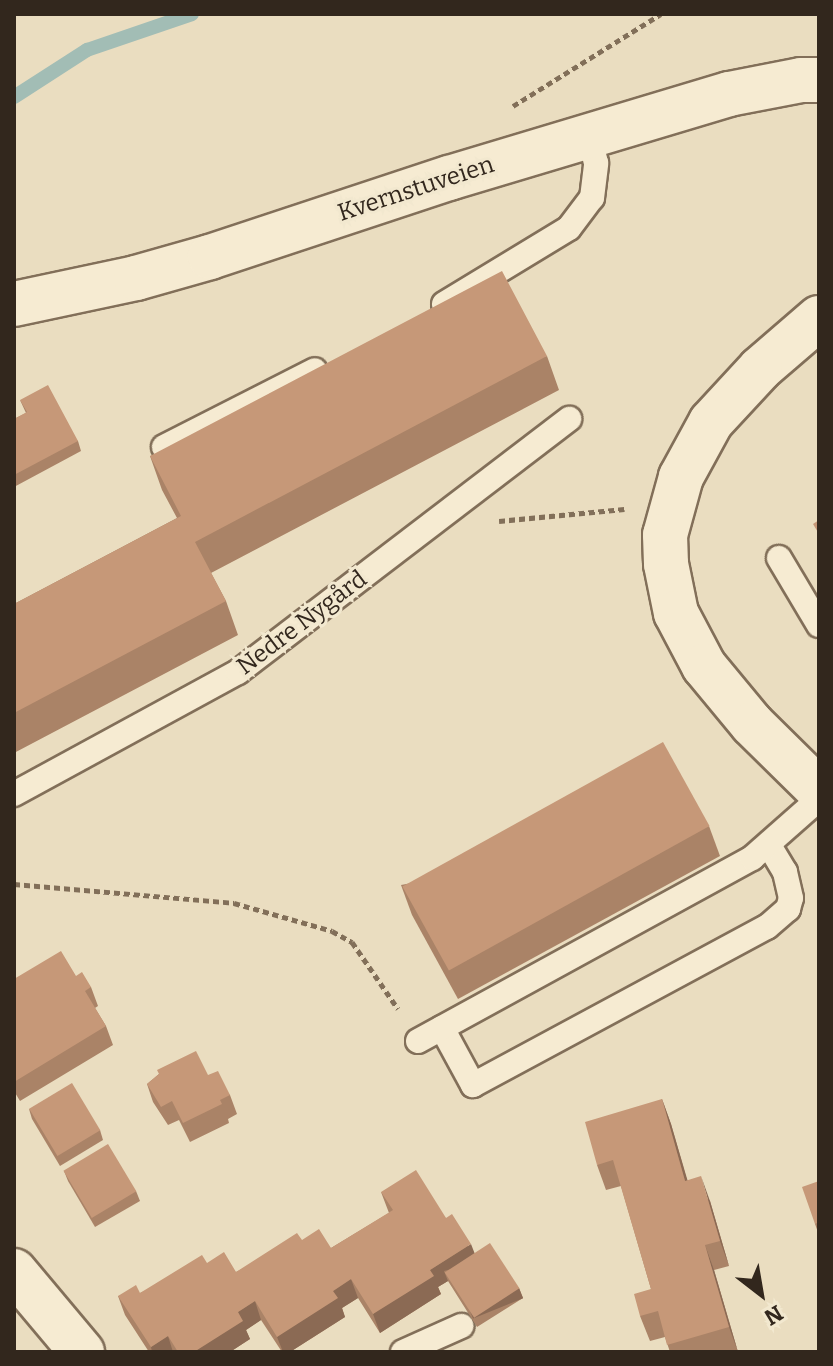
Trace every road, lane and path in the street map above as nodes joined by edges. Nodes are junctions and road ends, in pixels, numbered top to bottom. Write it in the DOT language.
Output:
graph roads {
  1 [pos="661,14"];
  2 [pos="819,80"];
  3 [pos="509,109"];
  4 [pos="589,134"];
  5 [pos="14,304"];
  6 [pos="418,318"];
  7 [pos="819,318"];
  8 [pos="333,361"];
  9 [pos="569,419"];
  10 [pos="164,447"];
  11 [pos="669,510"];
  12 [pos="435,523"];
  13 [pos="779,558"];
  14 [pos="819,625"];
  15 [pos="819,790"];
  16 [pos="14,794"];
  17 [pos="819,799"];
  18 [pos="769,845"];
  19 [pos="14,884"];
  20 [pos="382,985"];
  21 [pos="442,1028"];
  22 [pos="418,1041"];
  23 [pos="14,1271"];
  24 [pos="461,1326"];
  25 [pos="82,1352"];
  26 [pos="403,1352"];
  1 -- 3 [label="path"];
  2 -- 4 [label="street, Kvernstuveien"];
  4 -- 5 [label="street, Kvernstuveien"];
  4 -- 6 [label="lane"];
  7 -- 11 [label="street"];
  8 -- 10 [label="lane"];
  9 -- 12 [label="lane, Nedre Nygård"];
  11 -- 12 [label="path"];
  11 -- 15 [label="street"];
  12 -- 16 [label="lane, Nedre Nygård"];
  13 -- 14 [label="lane"];
  17 -- 18 [label="lane"];
  18 -- 21 [label="lane"];
  18 -- 21 [label="lane"];
  19 -- 20 [label="path"];
  21 -- 22 [label="lane"];
  23 -- 25 [label="street"];
  24 -- 26 [label="lane"];
}
